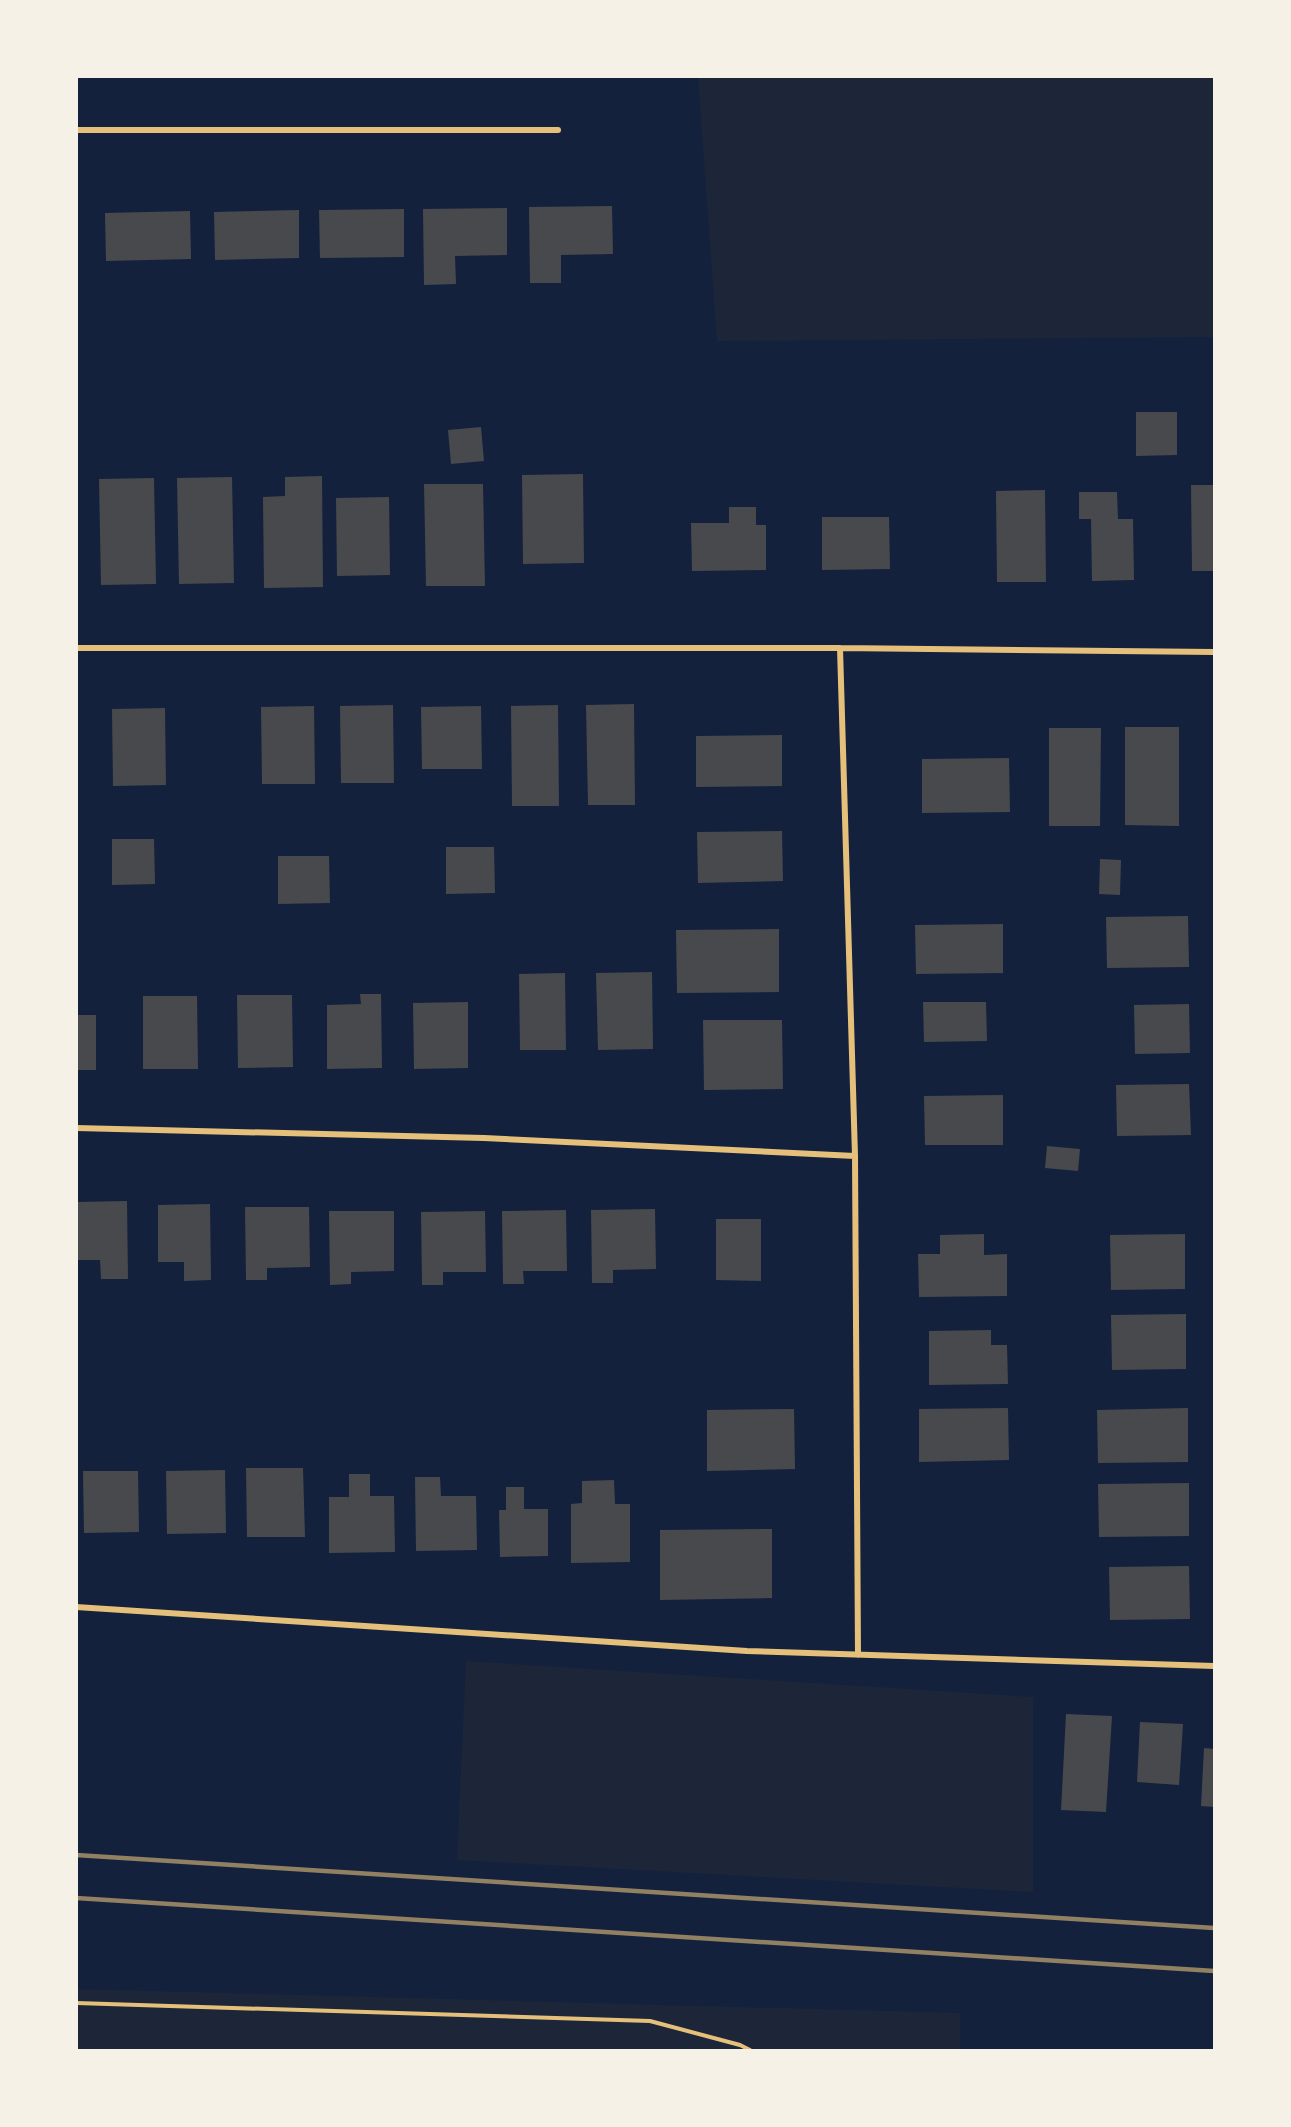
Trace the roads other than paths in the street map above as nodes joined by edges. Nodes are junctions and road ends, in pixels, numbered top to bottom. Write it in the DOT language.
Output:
graph roads {
  1 [pos="76,130"];
  2 [pos="558,130"];
  3 [pos="76,648"];
  4 [pos="840,648"];
  5 [pos="1215,652"];
  6 [pos="76,1128"];
  7 [pos="855,1156"];
  8 [pos="76,1607"];
  9 [pos="858,1655"];
  10 [pos="1215,1666"];
  1 -- 2 [label="street"];
  3 -- 4 [label="street"];
  4 -- 5 [label="street"];
  4 -- 7 [label="street"];
  6 -- 7 [label="street"];
  7 -- 9 [label="street"];
  8 -- 9 [label="street"];
  9 -- 10 [label="street"];
}
